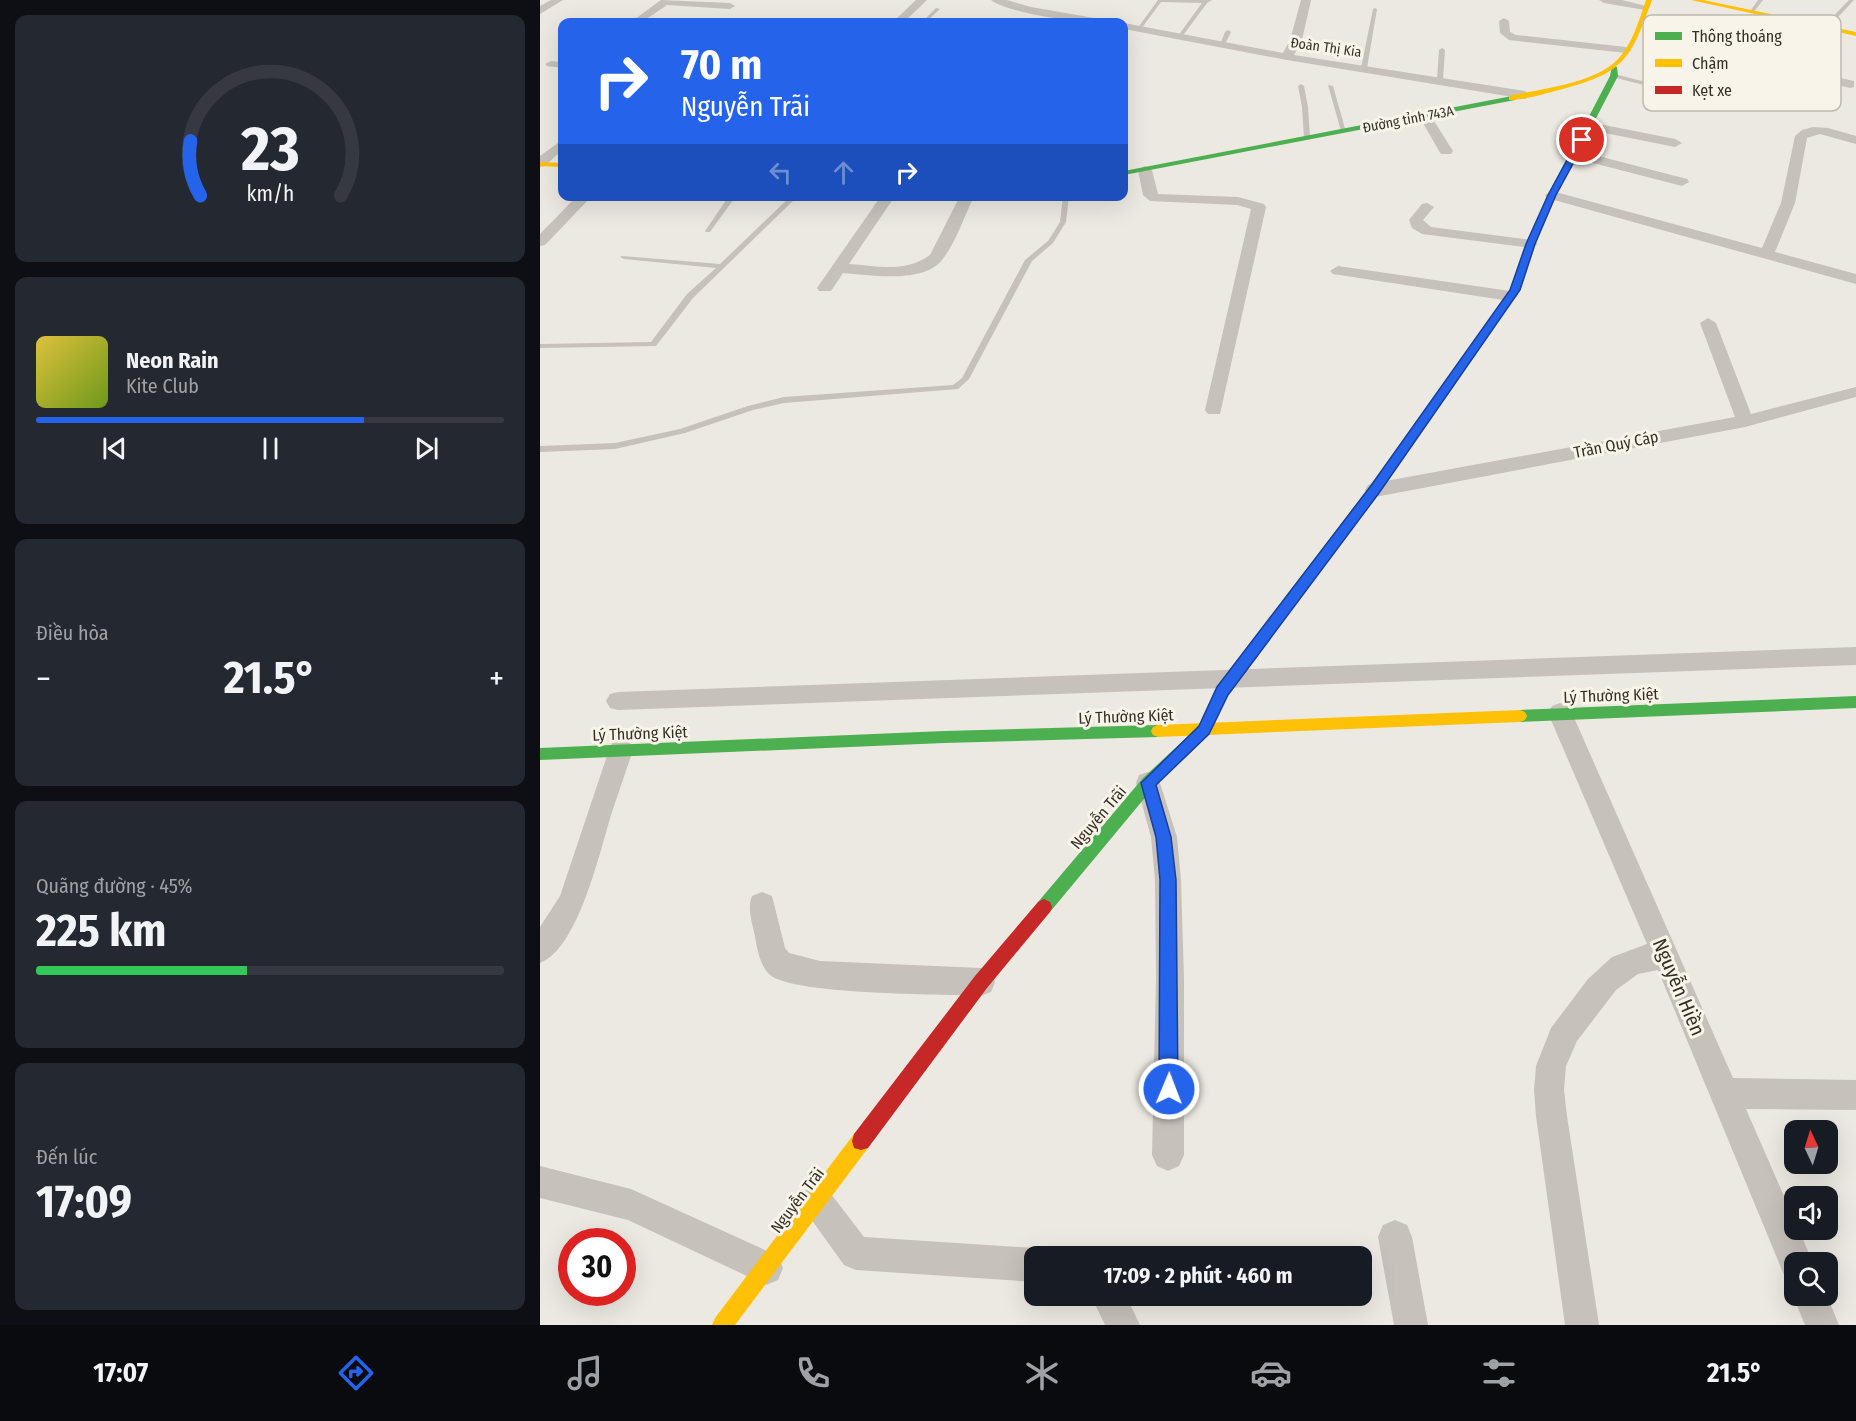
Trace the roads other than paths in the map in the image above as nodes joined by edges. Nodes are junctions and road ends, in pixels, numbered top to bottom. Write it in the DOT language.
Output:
graph roads {
  1 [pos="558,0"];
  2 [pos="643,0"];
  3 [pos="922,0"];
  4 [pos="996,0"];
  5 [pos="1160,0"];
  6 [pos="1306,0"];
  7 [pos="1604,0"];
  8 [pos="1694,0"];
  9 [pos="1761,0"];
  10 [pos="1852,0"];
  11 [pos="1207,1"];
  12 [pos="665,2"];
  13 [pos="734,3"];
  14 [pos="1050,3"];
  15 [pos="1647,4"];
  16 [pos="938,9"];
  17 [pos="1375,9"];
  18 [pos="1030,10"];
  19 [pos="540,11"];
  20 [pos="1751,12"];
  21 [pos="1764,15"];
  22 [pos="1838,15"];
  23 [pos="715,17"];
  24 [pos="642,18"];
  25 [pos="902,18"];
  26 [pos="928,18"];
  27 [pos="1023,18"];
  28 [pos="1058,18"];
  29 [pos="1504,21"];
  30 [pos="1128,27"];
  31 [pos="1139,28"];
  32 [pos="1228,32"];
  33 [pos="1841,32"];
  34 [pos="1856,34"];
  35 [pos="1181,36"];
  36 [pos="1222,44"];
  37 [pos="1442,50"];
  38 [pos="1626,50"];
  39 [pos="1287,57"];
  40 [pos="1364,68"];
  41 [pos="1614,71"];
  42 [pos="1440,80"];
  43 [pos="1643,80"];
  44 [pos="1841,82"];
  45 [pos="1850,84"];
  46 [pos="1301,86"];
  47 [pos="1330,86"];
  48 [pos="1525,95"];
  49 [pos="1425,116"];
  50 [pos="1589,126"];
  51 [pos="1344,131"];
  52 [pos="1307,138"];
  53 [pos="1856,141"];
  54 [pos="1675,143"];
  55 [pos="558,147"];
  56 [pos="1446,151"];
  57 [pos="1575,154"];
  58 [pos="540,163"];
  59 [pos="558,165"];
  60 [pos="1145,170"];
  61 [pos="1128,172"];
  62 [pos="1682,182"];
  63 [pos="1552,195"];
  64 [pos="580,201"];
  65 [pos="729,201"];
  66 [pos="790,201"];
  67 [pos="885,201"];
  68 [pos="964,201"];
  69 [pos="1066,201"];
  70 [pos="1427,207"];
  71 [pos="708,231"];
  72 [pos="540,242"];
  73 [pos="1531,244"];
  74 [pos="1767,254"];
  75 [pos="624,257"];
  76 [pos="722,266"];
  77 [pos="840,268"];
  78 [pos="1338,272"];
  79 [pos="1856,279"];
  80 [pos="825,288"];
  81 [pos="1510,296"];
  82 [pos="1708,323"];
  83 [pos="540,346"];
  84 [pos="1856,392"];
  85 [pos="1214,410"];
  86 [pos="1745,421"];
  87 [pos="540,449"];
  88 [pos="1374,490"];
  89 [pos="1856,656"];
  90 [pos="1233,678"];
  91 [pos="618,701"];
  92 [pos="1856,702"];
  93 [pos="1560,713"];
  94 [pos="1204,730"];
  95 [pos="621,750"];
  96 [pos="540,754"];
  97 [pos="1148,783"];
  98 [pos="762,905"];
  99 [pos="540,950"];
  100 [pos="1666,955"];
  101 [pos="981,982"];
  102 [pos="1724,1093"];
  103 [pos="1856,1095"];
  104 [pos="1168,1155"];
  105 [pos="540,1182"];
  106 [pos="817,1201"];
  107 [pos="1395,1237"];
  108 [pos="1791,1252"];
  109 [pos="1024,1264"];
  110 [pos="766,1268"];
  111 [pos="1113,1306"];
  112 [pos="1814,1306"];
  113 [pos="722,1325"];
  114 [pos="1123,1325"];
  115 [pos="1411,1325"];
  116 [pos="1582,1325"];
  117 [pos="1822,1325"];
  1 -- 19 [label="street"];
  2 -- 12 [label="street"];
  3 -- 25 [label="street"];
  4 -- 18 [label="street"];
  5 -- 11 [label="lane"];
  5 -- 31 [label="lane"];
  6 -- 39 [label="street"];
  7 -- 15 [label="street"];
  8 -- 20 [label="main road"];
  9 -- 20 [label="lane"];
  10 -- 22 [label="lane"];
  11 -- 35 [label="lane"];
  12 -- 13 [label="street"];
  12 -- 24 [label="street"];
  13 -- 23 [label="street"];
  14 -- 18 [label="street"];
  15 -- 38 [label="main road"];
  16 -- 26 [label="lane"];
  17 -- 40 [label="lane"];
  18 -- 27 [label="street"];
  18 -- 28 [label="street"];
  20 -- 21 [label="main road"];
  29 -- 38 [label="street"];
  30 -- 31 [label="street, Đoàn Thị Kia"];
  31 -- 35 [label="street, Đoàn Thị Kia"];
  32 -- 36 [label="lane"];
  33 -- 34 [label="main road"];
  35 -- 36 [label="street, Đoàn Thị Kia"];
  36 -- 39 [label="street, Đoàn Thị Kia"];
  37 -- 42 [label="lane"];
  38 -- 41 [label="main road"];
  39 -- 40 [label="street, Đoàn Thị Kia"];
  40 -- 42 [label="street, Đoàn Thị Kia"];
  41 -- 43 [label="lane"];
  41 -- 48 [label="main road, Đường tỉnh 743A"];
  41 -- 50 [label="main road, Nguyễn Trãi"];
  42 -- 48 [label="street, Đoàn Thị Kia"];
  44 -- 45 [label="street"];
  46 -- 52 [label="lane"];
  47 -- 51 [label="lane"];
  48 -- 49 [label="main road, Đường tỉnh 743A"];
  49 -- 51 [label="main road, Đường tỉnh 743A"];
  49 -- 56 [label="street"];
  50 -- 54 [label="street"];
  50 -- 57 [label="main road, Nguyễn Trãi"];
  51 -- 52 [label="main road, Đường tỉnh 743A"];
  52 -- 60 [label="main road, Đường tỉnh 743A"];
  53 -- 74 [label="street"];
  55 -- 58 [label="street"];
  57 -- 62 [label="street"];
  57 -- 63 [label="main road, Nguyễn Trãi"];
  58 -- 59 [label="main road"];
  60 -- 61 [label="main road, Đường tỉnh 743A"];
  60 -- 85 [label="street"];
  63 -- 73 [label="main road, Nguyễn Trãi"];
  63 -- 74 [label="street"];
  64 -- 72 [label="street"];
  65 -- 71 [label="lane"];
  66 -- 76 [label="lane"];
  67 -- 77 [label="street"];
  68 -- 77 [label="street"];
  69 -- 87 [label="lane"];
  70 -- 73 [label="street"];
  73 -- 81 [label="main road, Nguyễn Trãi"];
  74 -- 79 [label="street"];
  75 -- 76 [label="lane"];
  76 -- 83 [label="lane"];
  77 -- 80 [label="street"];
  78 -- 81 [label="street"];
  81 -- 88 [label="main road, Nguyễn Trãi"];
  82 -- 86 [label="street"];
  84 -- 86 [label="street, Trần Quý Cáp"];
  86 -- 88 [label="street, Trần Quý Cáp"];
  88 -- 90 [label="main road, Nguyễn Trãi"];
  89 -- 90 [label="street"];
  90 -- 91 [label="street"];
  90 -- 94 [label="main road, Nguyễn Trãi"];
  92 -- 93 [label="main road, Lý Thường Kiệt"];
  93 -- 94 [label="main road, Lý Thường Kiệt"];
  93 -- 100 [label="street, Nguyễn Hiền"];
  94 -- 95 [label="main road, Lý Thường Kiệt"];
  94 -- 97 [label="main road, Nguyễn Trãi"];
  95 -- 96 [label="main road, Lý Thường Kiệt"];
  95 -- 99 [label="street"];
  97 -- 101 [label="main road, Nguyễn Trãi"];
  97 -- 104 [label="street"];
  98 -- 101 [label="street"];
  100 -- 102 [label="street, Nguyễn Hiền"];
  100 -- 116 [label="street"];
  101 -- 106 [label="main road, Nguyễn Trãi"];
  102 -- 103 [label="street"];
  102 -- 108 [label="street, Nguyễn Hiền"];
  105 -- 110 [label="street"];
  106 -- 109 [label="street"];
  106 -- 110 [label="main road, Nguyễn Trãi"];
  107 -- 115 [label="street"];
  110 -- 113 [label="main road, Nguyễn Trãi"];
  111 -- 114 [label="street"];
  112 -- 117 [label="street"];
}
